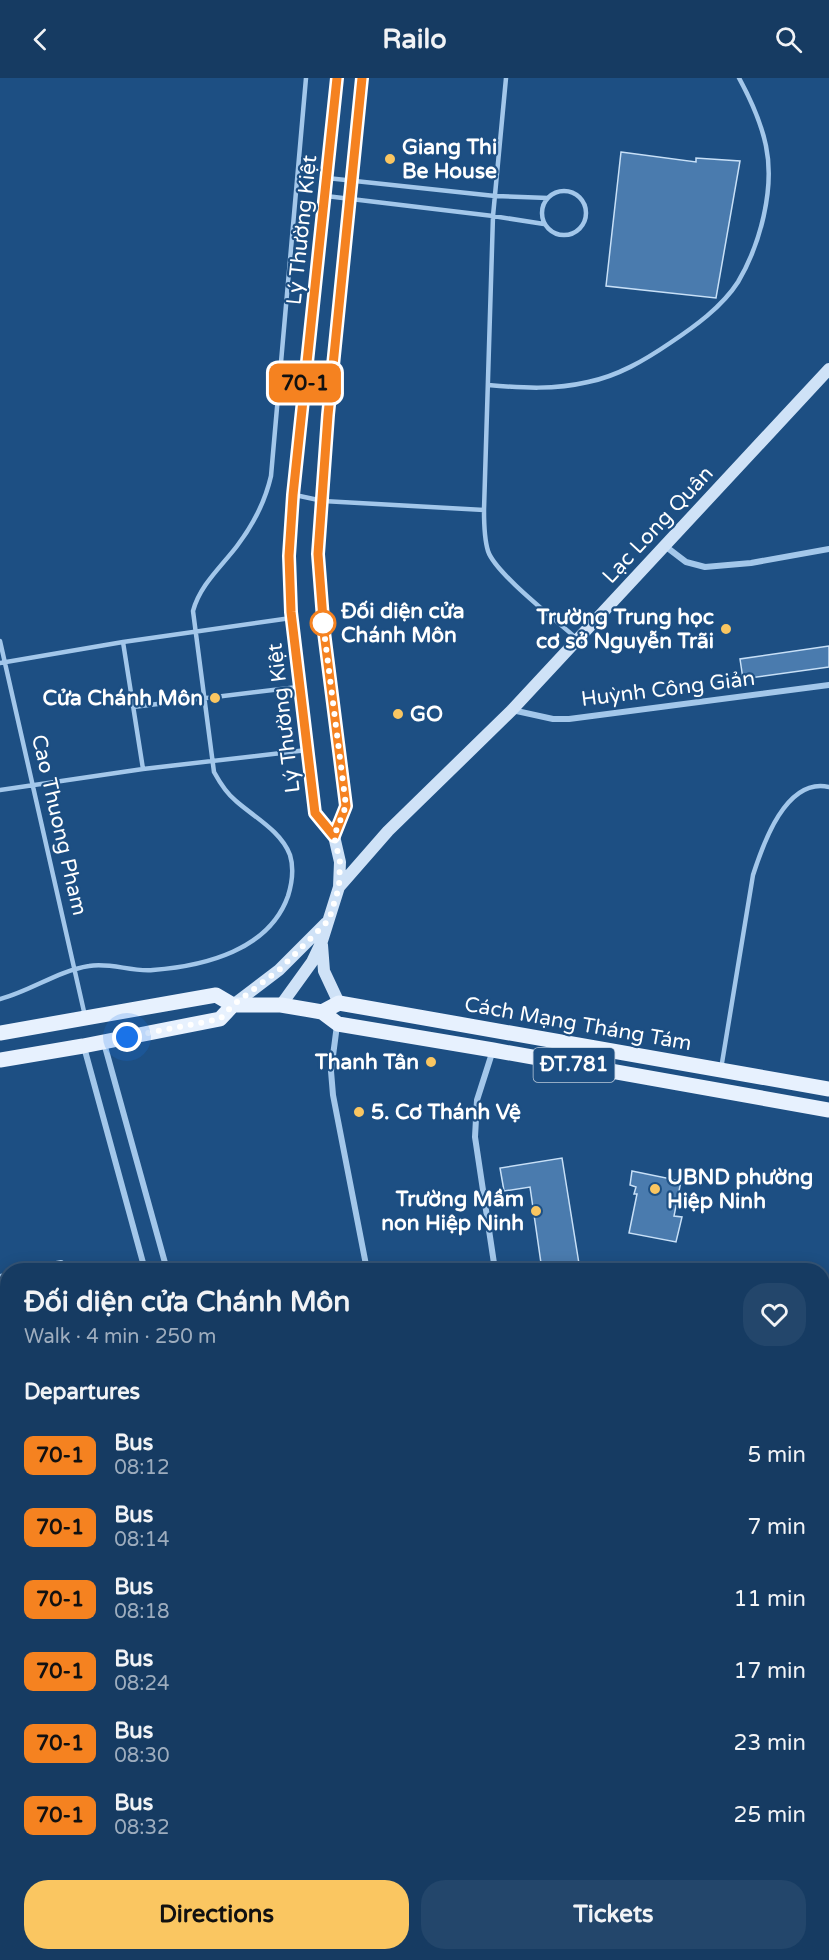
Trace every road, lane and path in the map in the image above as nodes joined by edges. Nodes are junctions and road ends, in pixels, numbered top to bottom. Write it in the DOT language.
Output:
graph roads {
  1 [pos="306,78"];
  2 [pos="338,78"];
  3 [pos="362,78"];
  4 [pos="506,78"];
  5 [pos="740,78"];
  6 [pos="327,178"];
  7 [pos="350,181"];
  8 [pos="326,196"];
  9 [pos="495,196"];
  10 [pos="349,198"];
  11 [pos="548,198"];
  12 [pos="493,216"];
  13 [pos="544,224"];
  14 [pos="829,369"];
  15 [pos="488,385"];
  16 [pos="293,495"];
  17 [pos="323,501"];
  18 [pos="484,510"];
  19 [pos="665,546"];
  20 [pos="829,549"];
  21 [pos="292,618"];
  22 [pos="195,632"];
  23 [pos="578,640"];
  24 [pos="0,641"];
  25 [pos="123,642"];
  26 [pos="2,662"];
  27 [pos="829,685"];
  28 [pos="301,687"];
  29 [pos="204,699"];
  30 [pos="133,707"];
  31 [pos="512,710"];
  32 [pos="308,750"];
  33 [pos="213,761"];
  34 [pos="143,769"];
  35 [pos="33,785"];
  36 [pos="829,787"];
  37 [pos="0,790"];
  38 [pos="334,836"];
  39 [pos="339,887"];
  40 [pos="329,920"];
  41 [pos="322,941"];
  42 [pos="74,969"];
  43 [pos="0,999"];
  44 [pos="339,1003"];
  45 [pos="233,1005"];
  46 [pos="281,1005"];
  47 [pos="322,1012"];
  48 [pos="86,1017"];
  49 [pos="338,1024"];
  50 [pos="0,1033"];
  51 [pos="93,1044"];
  52 [pos="493,1050"];
  53 [pos="0,1060"];
  54 [pos="720,1071"];
  55 [pos="829,1089"];
  56 [pos="829,1110"];
  57 [pos="143,1263"];
  58 [pos="165,1263"];
  59 [pos="366,1263"];
  60 [pos="494,1263"];
  1 -- 22 [label="lane"];
  2 -- 6 [label="main road, Lý Thường Kiệt"];
  3 -- 7 [label="main road, Lý Thường Kiệt"];
  4 -- 9 [label="lane"];
  5 -- 15 [label="lane"];
  6 -- 7 [label="lane"];
  6 -- 8 [label="main road, Lý Thường Kiệt"];
  7 -- 9 [label="lane"];
  7 -- 10 [label="main road, Lý Thường Kiệt"];
  8 -- 10 [label="lane"];
  8 -- 16 [label="main road, Lý Thường Kiệt"];
  9 -- 11 [label="lane"];
  9 -- 12 [label="lane"];
  10 -- 12 [label="lane"];
  10 -- 17 [label="main road, Lý Thường Kiệt"];
  11 -- 13 [label="lane"];
  11 -- 13 [label="lane"];
  12 -- 13 [label="lane"];
  12 -- 15 [label="lane"];
  14 -- 19 [label="main road, Lạc Long Quân"];
  15 -- 18 [label="lane"];
  16 -- 17 [label="lane"];
  16 -- 21 [label="main road, Lý Thường Kiệt"];
  17 -- 18 [label="lane"];
  17 -- 38 [label="main road, Lý Thường Kiệt"];
  18 -- 23 [label="lane"];
  19 -- 20 [label="street"];
  19 -- 23 [label="main road, Lạc Long Quân"];
  21 -- 22 [label="lane"];
  21 -- 28 [label="main road, Lý Thường Kiệt"];
  22 -- 25 [label="lane"];
  22 -- 29 [label="lane"];
  23 -- 31 [label="main road, Lạc Long Quân"];
  24 -- 26 [label="lane, Cao Thuong Pham"];
  25 -- 26 [label="lane"];
  25 -- 30 [label="lane"];
  26 -- 35 [label="lane, Cao Thuong Pham"];
  27 -- 31 [label="street, Huỳnh Công Giản"];
  28 -- 29 [label="lane"];
  28 -- 32 [label="main road, Lý Thường Kiệt"];
  29 -- 30 [label="lane"];
  29 -- 33 [label="lane"];
  30 -- 34 [label="lane"];
  31 -- 39 [label="main road, Lạc Long Quân"];
  32 -- 33 [label="lane"];
  32 -- 38 [label="main road, Lý Thường Kiệt"];
  33 -- 34 [label="lane"];
  33 -- 42 [label="lane"];
  34 -- 35 [label="lane"];
  35 -- 37 [label="lane"];
  35 -- 42 [label="lane, Cao Thuong Pham"];
  36 -- 54 [label="lane"];
  38 -- 39 [label="main road, Lạc Long Quân"];
  39 -- 40 [label="main road, Lạc Long Quân"];
  40 -- 41 [label="main road, Lạc Long Quân"];
  40 -- 45 [label="main road, Lạc Long Quân"];
  41 -- 44 [label="main road"];
  41 -- 46 [label="main road, Lạc Long Quân"];
  42 -- 43 [label="lane"];
  42 -- 48 [label="lane, Cao Thuong Pham"];
  44 -- 47 [label="main road"];
  44 -- 54 [label="main road, Cách Mạng Tháng Tám / ĐT.781"];
  45 -- 46 [label="main road, Cách Mạng Tháng Tám / ĐT.781"];
  45 -- 48 [label="main road, Cách Mạng Tháng Tám / ĐT.781"];
  45 -- 51 [label="main road"];
  46 -- 47 [label="main road, Cách Mạng Tháng Tám / ĐT.781"];
  47 -- 49 [label="main road, Cách Mạng Tháng Tám / ĐT.781"];
  48 -- 50 [label="main road, Cách Mạng Tháng Tám / ĐT.781"];
  48 -- 51 [label="main road"];
  49 -- 52 [label="main road, Cách Mạng Tháng Tám / ĐT.781"];
  49 -- 59 [label="street"];
  51 -- 53 [label="main road"];
  51 -- 57 [label="street"];
  51 -- 58 [label="street"];
  52 -- 56 [label="main road, Cách Mạng Tháng Tám / ĐT.781"];
  52 -- 60 [label="street"];
  54 -- 55 [label="main road, Cách Mạng Tháng Tám / ĐT.781"];
}
